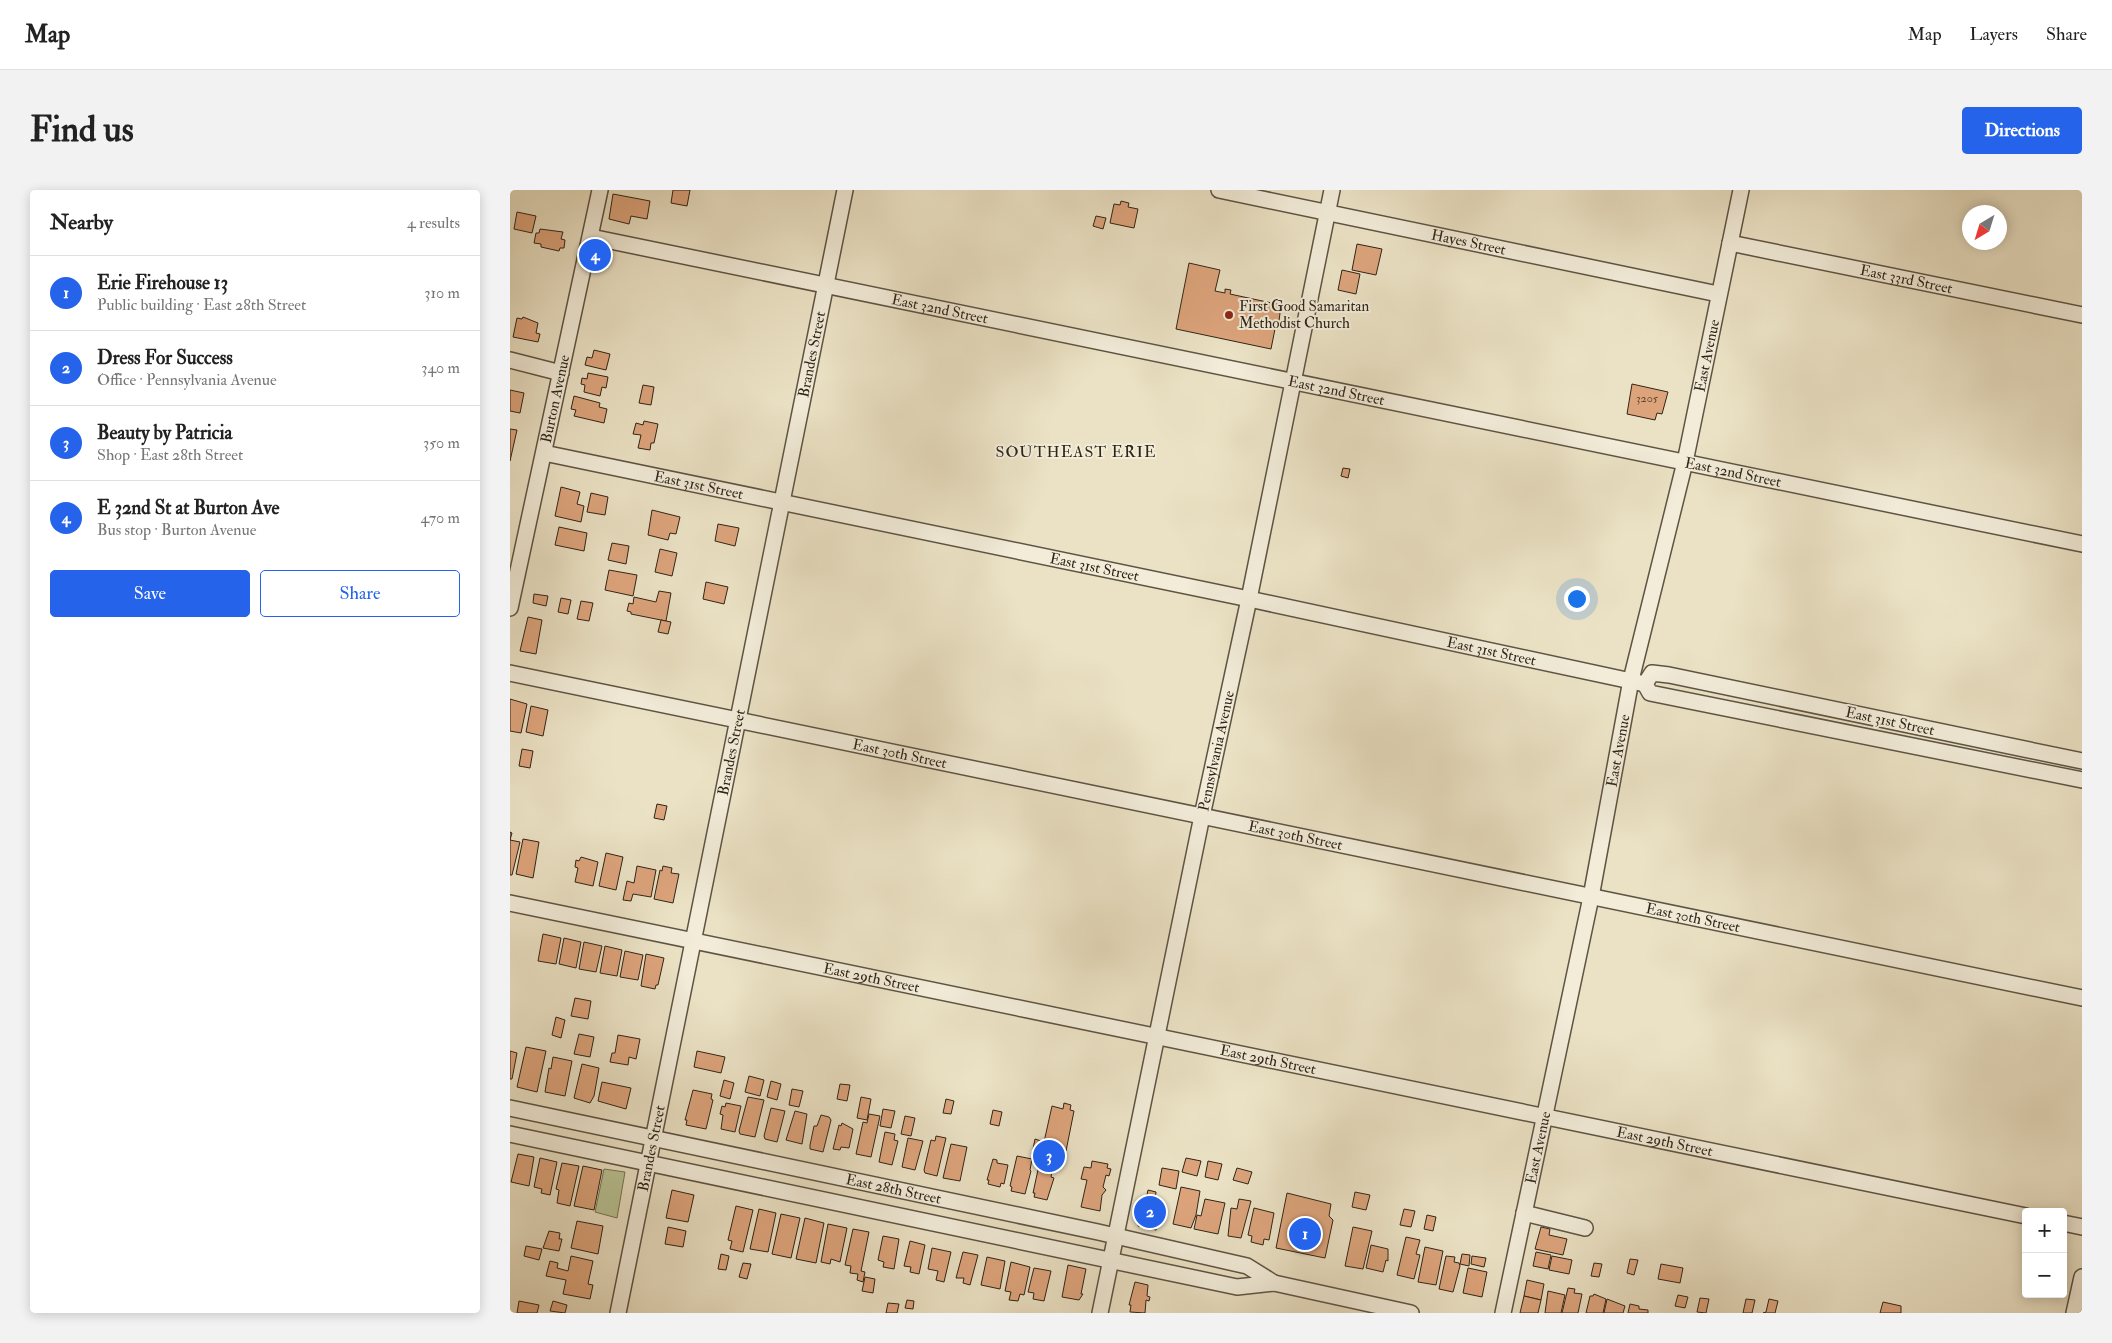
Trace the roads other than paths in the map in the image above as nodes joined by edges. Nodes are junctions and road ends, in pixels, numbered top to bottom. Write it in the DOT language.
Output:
graph roads {
  1 [pos="600,190"];
  2 [pos="845,190"];
  3 [pos="1219,190"];
  4 [pos="1332,190"];
  5 [pos="1741,190"];
  6 [pos="1327,212"];
  7 [pos="591,237"];
  8 [pos="1730,242"];
  9 [pos="826,285"];
  10 [pos="1718,294"];
  11 [pos="2082,315"];
  12 [pos="510,360"];
  13 [pos="561,373"];
  14 [pos="1292,382"];
  15 [pos="544,453"];
  16 [pos="1685,462"];
  17 [pos="782,502"];
  18 [pos="2082,544"];
  19 [pos="513,576"];
  20 [pos="1249,599"];
  21 [pos="510,608"];
  22 [pos="510,674"];
  23 [pos="1638,682"];
  24 [pos="737,720"];
  25 [pos="2082,761"];
  26 [pos="2082,780"];
  27 [pos="1202,816"];
  28 [pos="1591,897"];
  29 [pos="510,903"];
  30 [pos="694,940"];
  31 [pos="2082,998"];
  32 [pos="1157,1036"];
  33 [pos="510,1108"];
  34 [pos="1544,1116"];
  35 [pos="510,1134"];
  36 [pos="654,1138"];
  37 [pos="649,1162"];
  38 [pos="1524,1213"];
  39 [pos="2022,1215"];
  40 [pos="2067,1224"];
  41 [pos="2082,1227"];
  42 [pos="1584,1228"];
  43 [pos="1116,1236"];
  44 [pos="1111,1260"];
  45 [pos="2082,1277"];
  46 [pos="1274,1283"];
  47 [pos="618,1313"];
  48 [pos="1100,1313"];
  49 [pos="1411,1313"];
  50 [pos="1503,1313"];
  51 [pos="2074,1313"];
  1 -- 7 [label="street, Burton Avenue"];
  2 -- 9 [label="street, Brandes Street"];
  3 -- 6 [label="street, Hayes Street"];
  4 -- 6 [label="street, Pennsylvania Avenue"];
  5 -- 8 [label="street, East Avenue"];
  6 -- 10 [label="street, Hayes Street"];
  6 -- 14 [label="street, Pennsylvania Avenue"];
  7 -- 9 [label="street, East 32nd Street"];
  7 -- 13 [label="street, Burton Avenue"];
  8 -- 10 [label="street, East Avenue"];
  8 -- 11 [label="street, East 33rd Street"];
  9 -- 14 [label="street, East 32nd Street"];
  9 -- 17 [label="street, Brandes Street"];
  10 -- 16 [label="street, East Avenue"];
  12 -- 13 [label="street"];
  13 -- 15 [label="street, Burton Avenue"];
  14 -- 16 [label="street, East 32nd Street"];
  14 -- 20 [label="street, Pennsylvania Avenue"];
  15 -- 17 [label="street, East 31st Street"];
  15 -- 19 [label="street, Burton Avenue"];
  16 -- 18 [label="street, East 32nd Street"];
  16 -- 23 [label="street, East Avenue"];
  17 -- 20 [label="street, East 31st Street"];
  17 -- 24 [label="street, Brandes Street"];
  19 -- 21 [label="street, Burton Avenue"];
  20 -- 23 [label="street, East 31st Street"];
  20 -- 27 [label="street, Pennsylvania Avenue"];
  22 -- 24 [label="street, East 30th Street"];
  23 -- 25 [label="street, East 31st Street"];
  23 -- 26 [label="street, East 31st Street"];
  23 -- 28 [label="street, East Avenue"];
  24 -- 27 [label="street, East 30th Street"];
  24 -- 30 [label="street, Brandes Street"];
  27 -- 28 [label="street, East 30th Street"];
  27 -- 32 [label="street, Pennsylvania Avenue"];
  28 -- 31 [label="street, East 30th Street"];
  28 -- 34 [label="street, East Avenue"];
  29 -- 30 [label="street, East 29th Street"];
  30 -- 32 [label="street, East 29th Street"];
  30 -- 36 [label="street, Brandes Street"];
  32 -- 34 [label="street, East 29th Street"];
  32 -- 43 [label="street, Pennsylvania Avenue"];
  33 -- 36 [label="street, East 28th Street"];
  34 -- 38 [label="street, East Avenue"];
  34 -- 39 [label="street, East 29th Street"];
  35 -- 37 [label="street, East 28th Street"];
  36 -- 37 [label="street, Brandes Street"];
  36 -- 43 [label="street, East 28th Street"];
  37 -- 44 [label="street, East 28th Street"];
  37 -- 47 [label="street, Brandes Street"];
  38 -- 42 [label="street"];
  38 -- 50 [label="street, East Avenue"];
  40 -- 41 [label="street"];
  43 -- 44 [label="street, Pennsylvania Avenue"];
  43 -- 46 [label="street, East 28th Street"];
  44 -- 46 [label="street, East 28th Street"];
  44 -- 48 [label="street, Pennsylvania Avenue"];
  45 -- 51 [label="street"];
  46 -- 49 [label="street, East 28th Street"];
}
